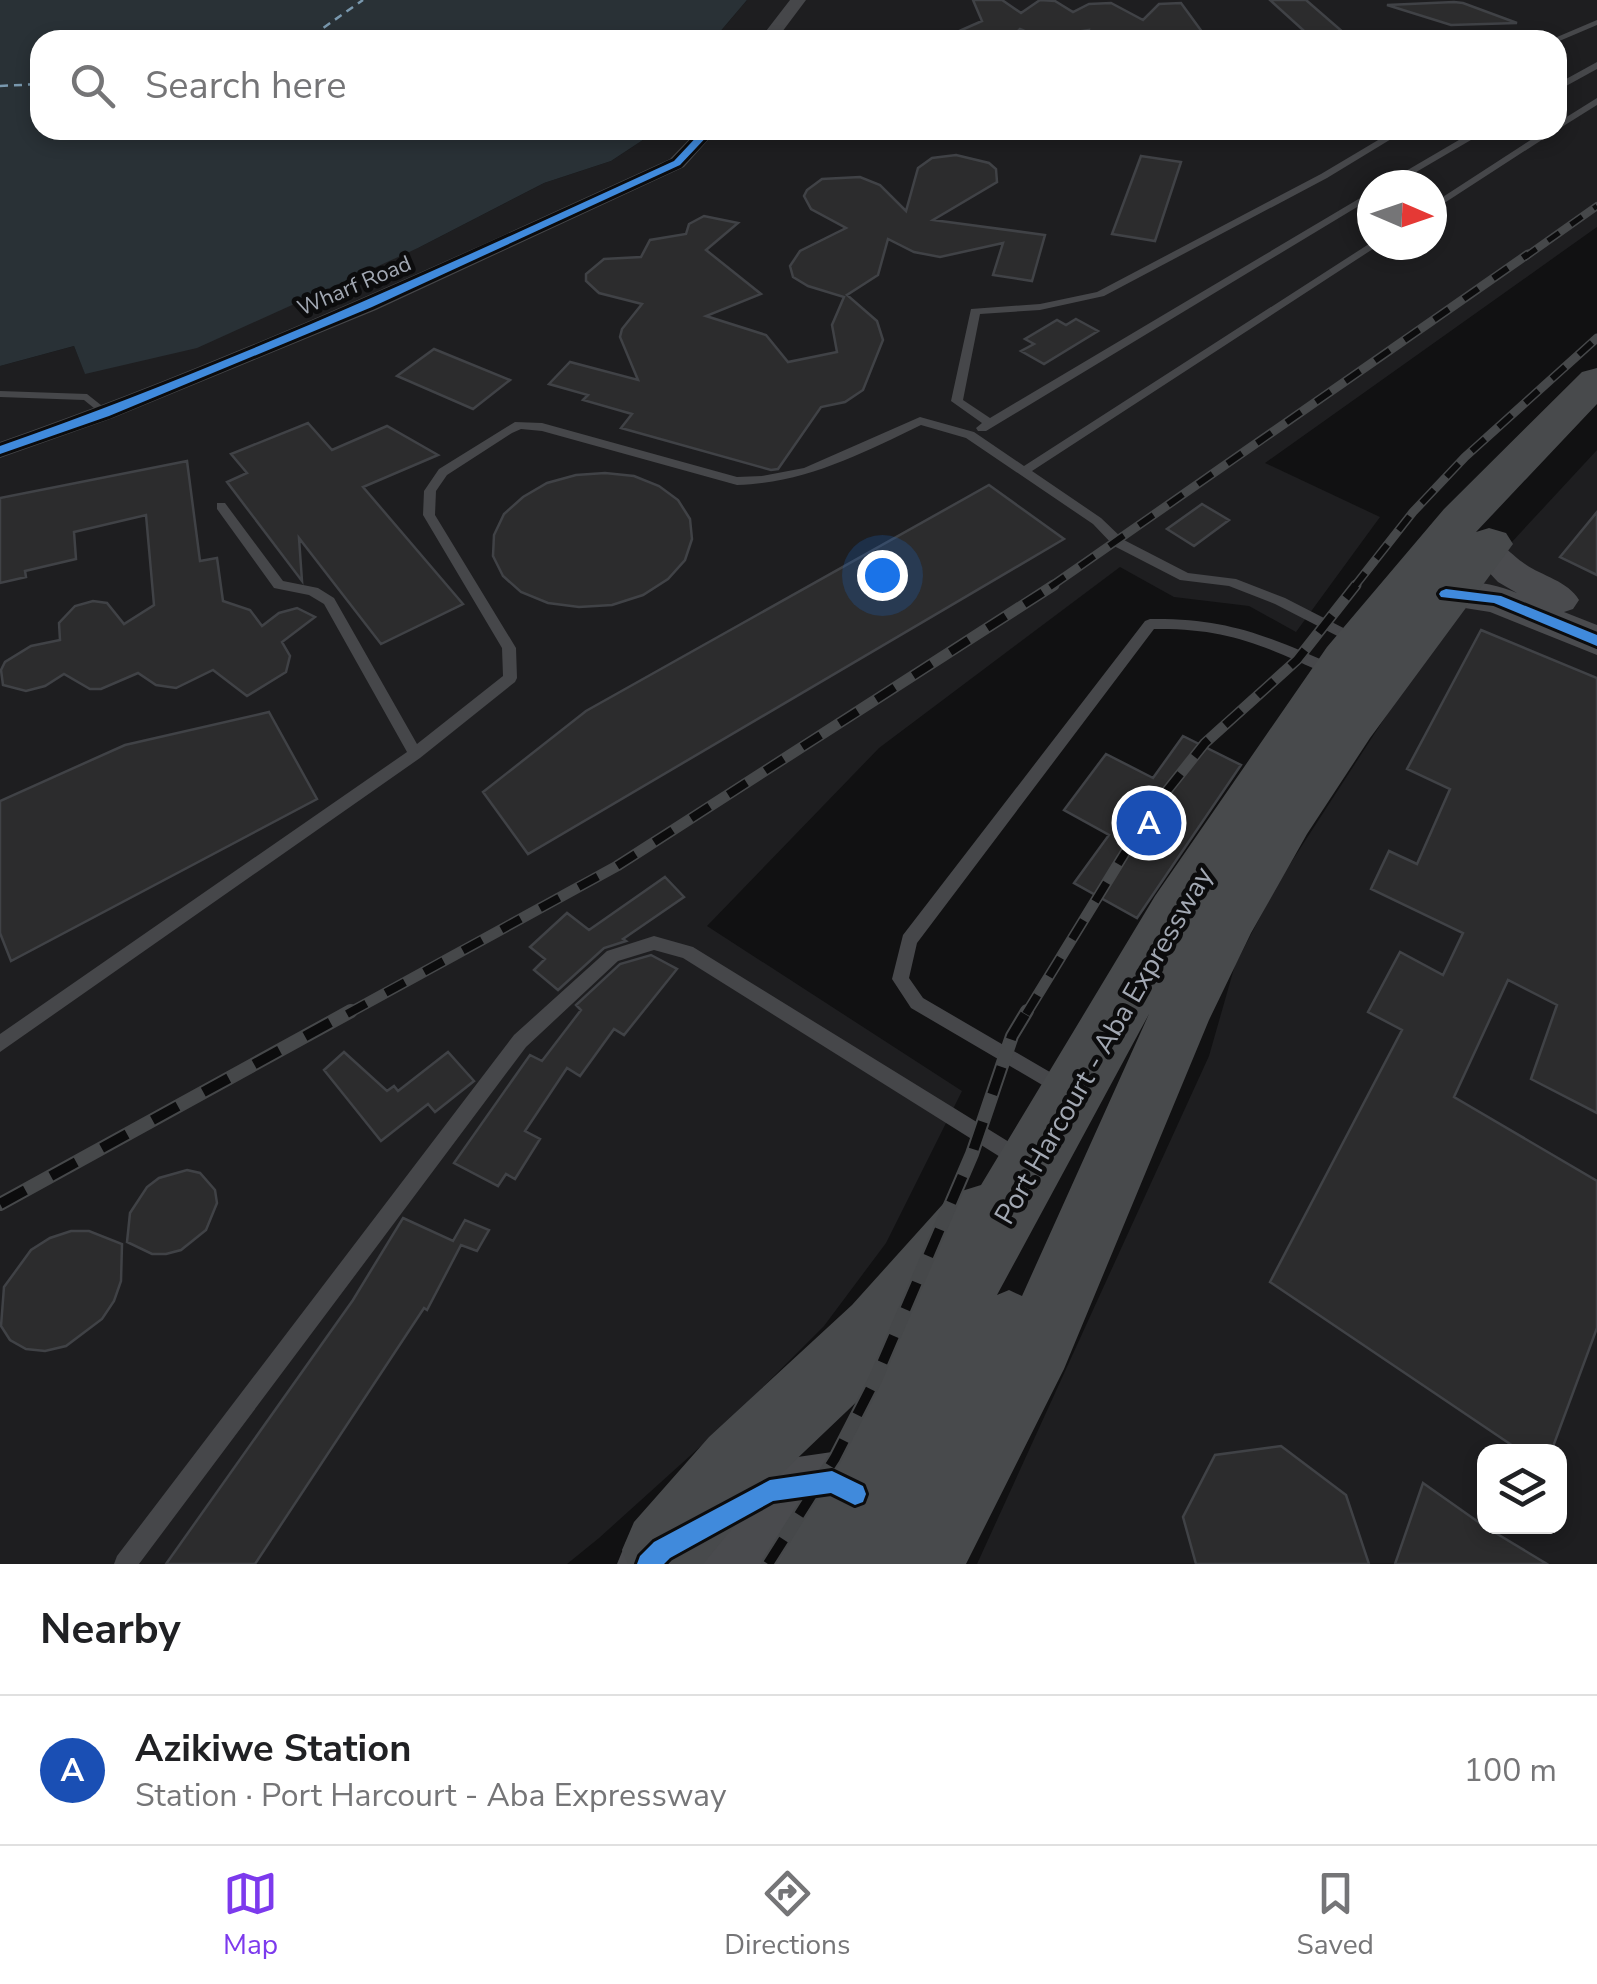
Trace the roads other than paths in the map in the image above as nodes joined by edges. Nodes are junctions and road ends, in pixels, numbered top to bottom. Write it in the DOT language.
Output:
graph roads {
  1 [pos="798,0"];
  2 [pos="1597,22"];
  3 [pos="776,30"];
  4 [pos="1567,35"];
  5 [pos="1597,65"];
  6 [pos="1567,82"];
  7 [pos="1597,101"];
  8 [pos="1567,120"];
  9 [pos="699,140"];
  10 [pos="1384,140"];
  11 [pos="1466,140"];
  12 [pos="1537,140"];
  13 [pos="1413,170"];
  14 [pos="1447,198"];
  15 [pos="1357,203"];
  16 [pos="1357,256"];
  17 [pos="1597,382"];
  18 [pos="0,394"];
  19 [pos="105,413"];
  20 [pos="990,423"];
  21 [pos="1597,424"];
  22 [pos="970,435"];
  23 [pos="0,450"];
  24 [pos="1024,471"];
  25 [pos="222,506"];
  26 [pos="1485,550"];
  27 [pos="1446,594"];
  28 [pos="1597,616"];
  29 [pos="1597,641"];
  30 [pos="1348,658"];
  31 [pos="415,754"];
  32 [pos="0,1044"];
  33 [pos="1163,1055"];
  34 [pos="1049,1124"];
  35 [pos="862,1529"];
  36 [pos="676,1559"];
  37 [pos="125,1564"];
  38 [pos="819,1564"];
  39 [pos="922,1564"];
  1 -- 3 [label="street"];
  2 -- 4 [label="lane"];
  5 -- 6 [label="lane"];
  7 -- 8 [label="lane"];
  9 -- 19 [label="street, Wharf Road"];
  10 -- 20 [label="lane"];
  11 -- 13 [label="lane"];
  12 -- 14 [label="lane"];
  15 -- 20 [label="lane"];
  16 -- 24 [label="lane"];
  17 -- 30 [label="highway, Port Harcourt - Aba Expressway"];
  18 -- 19 [label="lane"];
  19 -- 23 [label="street, Wharf Road"];
  20 -- 22 [label="lane"];
  21 -- 26 [label="highway, Port Harcourt - Aba Expressway"];
  22 -- 24 [label="lane"];
  22 -- 31 [label="lane"];
  24 -- 30 [label="lane"];
  25 -- 31 [label="lane"];
  26 -- 27 [label="highway, Port Harcourt - Aba Expressway"];
  26 -- 28 [label="street"];
  27 -- 29 [label="street"];
  27 -- 33 [label="highway, Port Harcourt - Aba Expressway"];
  30 -- 34 [label="highway, Port Harcourt - Aba Expressway"];
  30 -- 34 [label="lane"];
  31 -- 32 [label="lane"];
  33 -- 35 [label="highway"];
  33 -- 39 [label="highway, Port Harcourt - Aba Expressway"];
  34 -- 35 [label="highway, Port Harcourt - Aba Expressway"];
  34 -- 36 [label="highway"];
  34 -- 37 [label="lane"];
  35 -- 36 [label="street"];
  35 -- 38 [label="highway, Port Harcourt - Aba Expressway"];
}
